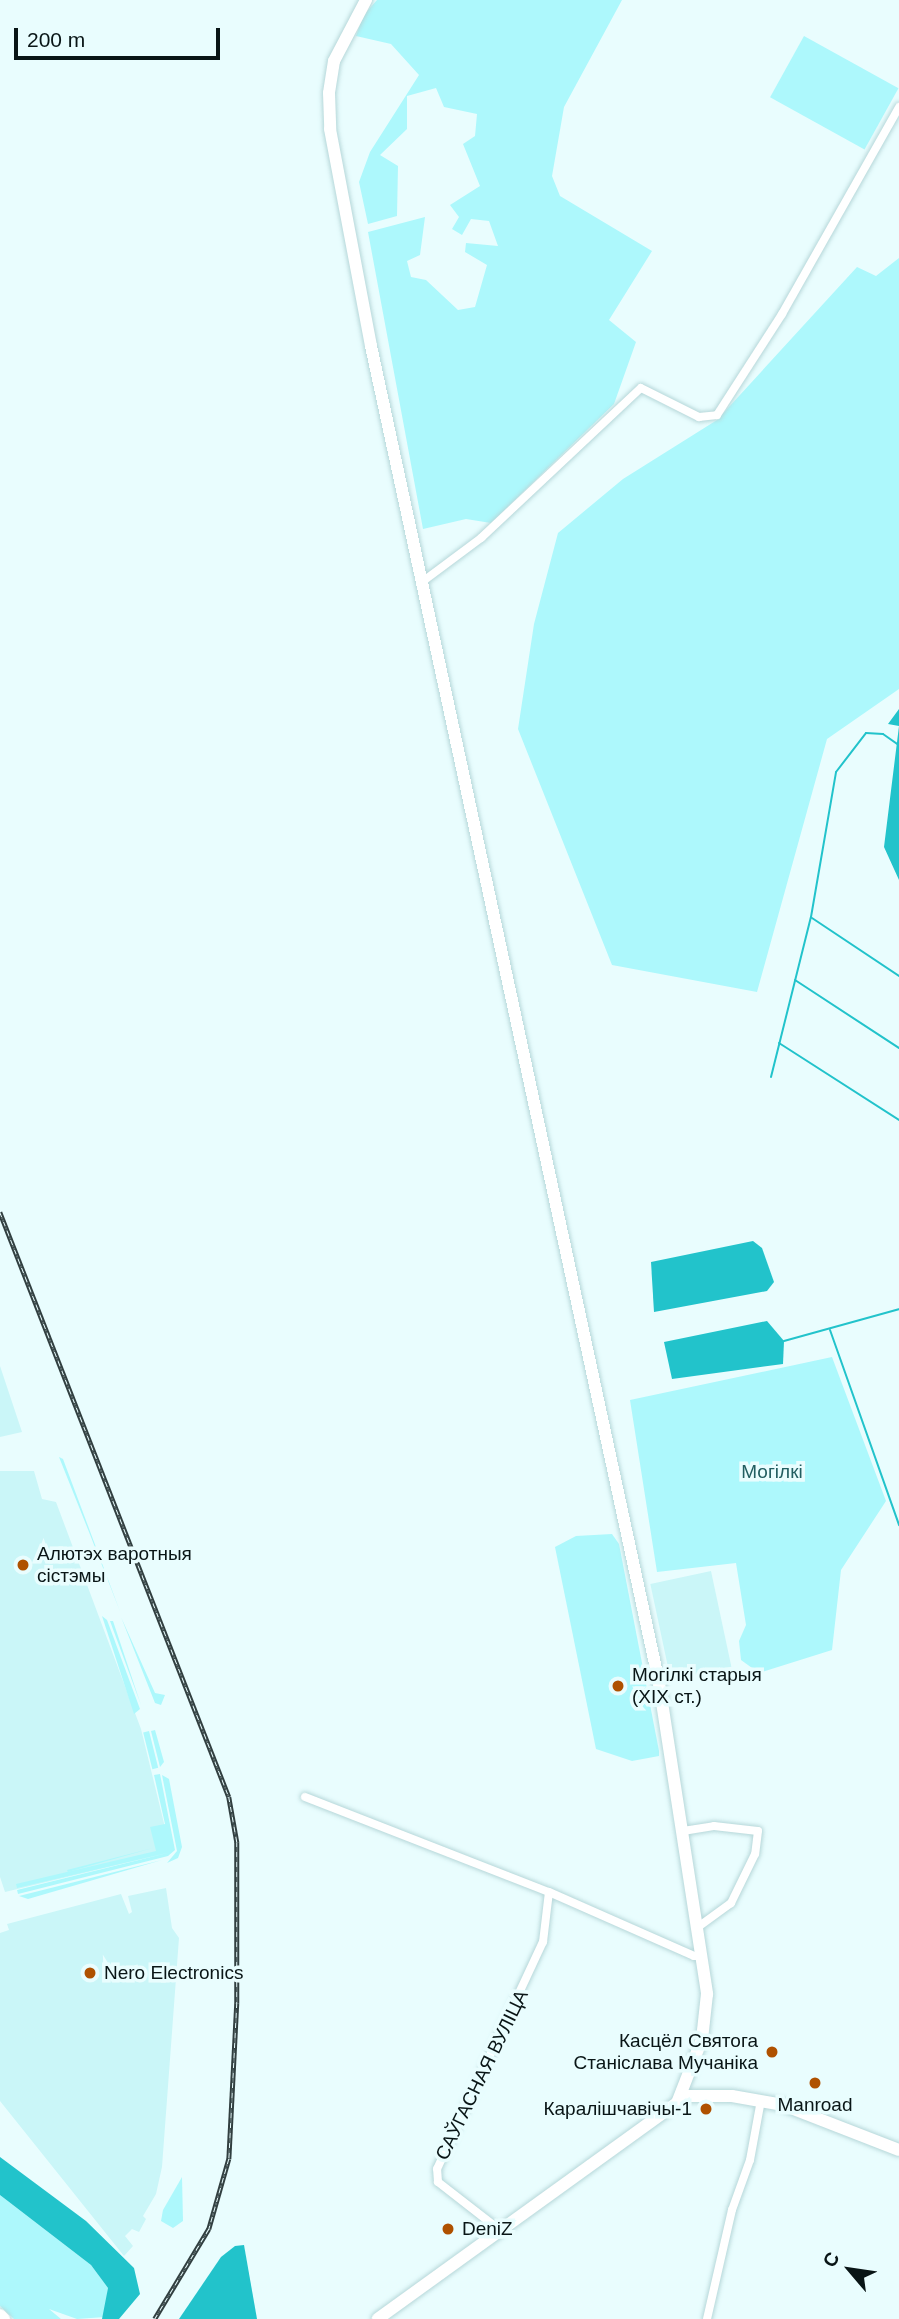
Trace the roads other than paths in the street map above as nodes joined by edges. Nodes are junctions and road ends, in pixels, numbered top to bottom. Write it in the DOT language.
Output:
graph roads {
  1 [pos="366,0"];
  2 [pos="899,107"];
  3 [pos="422,582"];
  4 [pos="304,1797"];
  5 [pos="683,1831"];
  6 [pos="549,1892"];
  7 [pos="699,1926"];
  8 [pos="704,1956"];
  9 [pos="682,2096"];
  10 [pos="761,2100"];
  11 [pos="899,2150"];
  12 [pos="500,2231"];
  13 [pos="0,2315"];
  14 [pos="4,2319"];
  15 [pos="378,2319"];
  16 [pos="707,2319"];
  1 -- 3 [label="main road"];
  2 -- 3 [label="street"];
  3 -- 5 [label="main road"];
  4 -- 6 [label="street"];
  5 -- 7 [label="main road"];
  5 -- 7 [label="street"];
  6 -- 8 [label="street"];
  6 -- 12 [label="street, САЎГАСНАЯ ВУЛІЦА"];
  7 -- 8 [label="main road"];
  8 -- 9 [label="main road"];
  9 -- 10 [label="main road"];
  9 -- 12 [label="main road"];
  10 -- 11 [label="main road"];
  10 -- 16 [label="street"];
  12 -- 15 [label="main road"];
  13 -- 14 [label="main road"];
}
